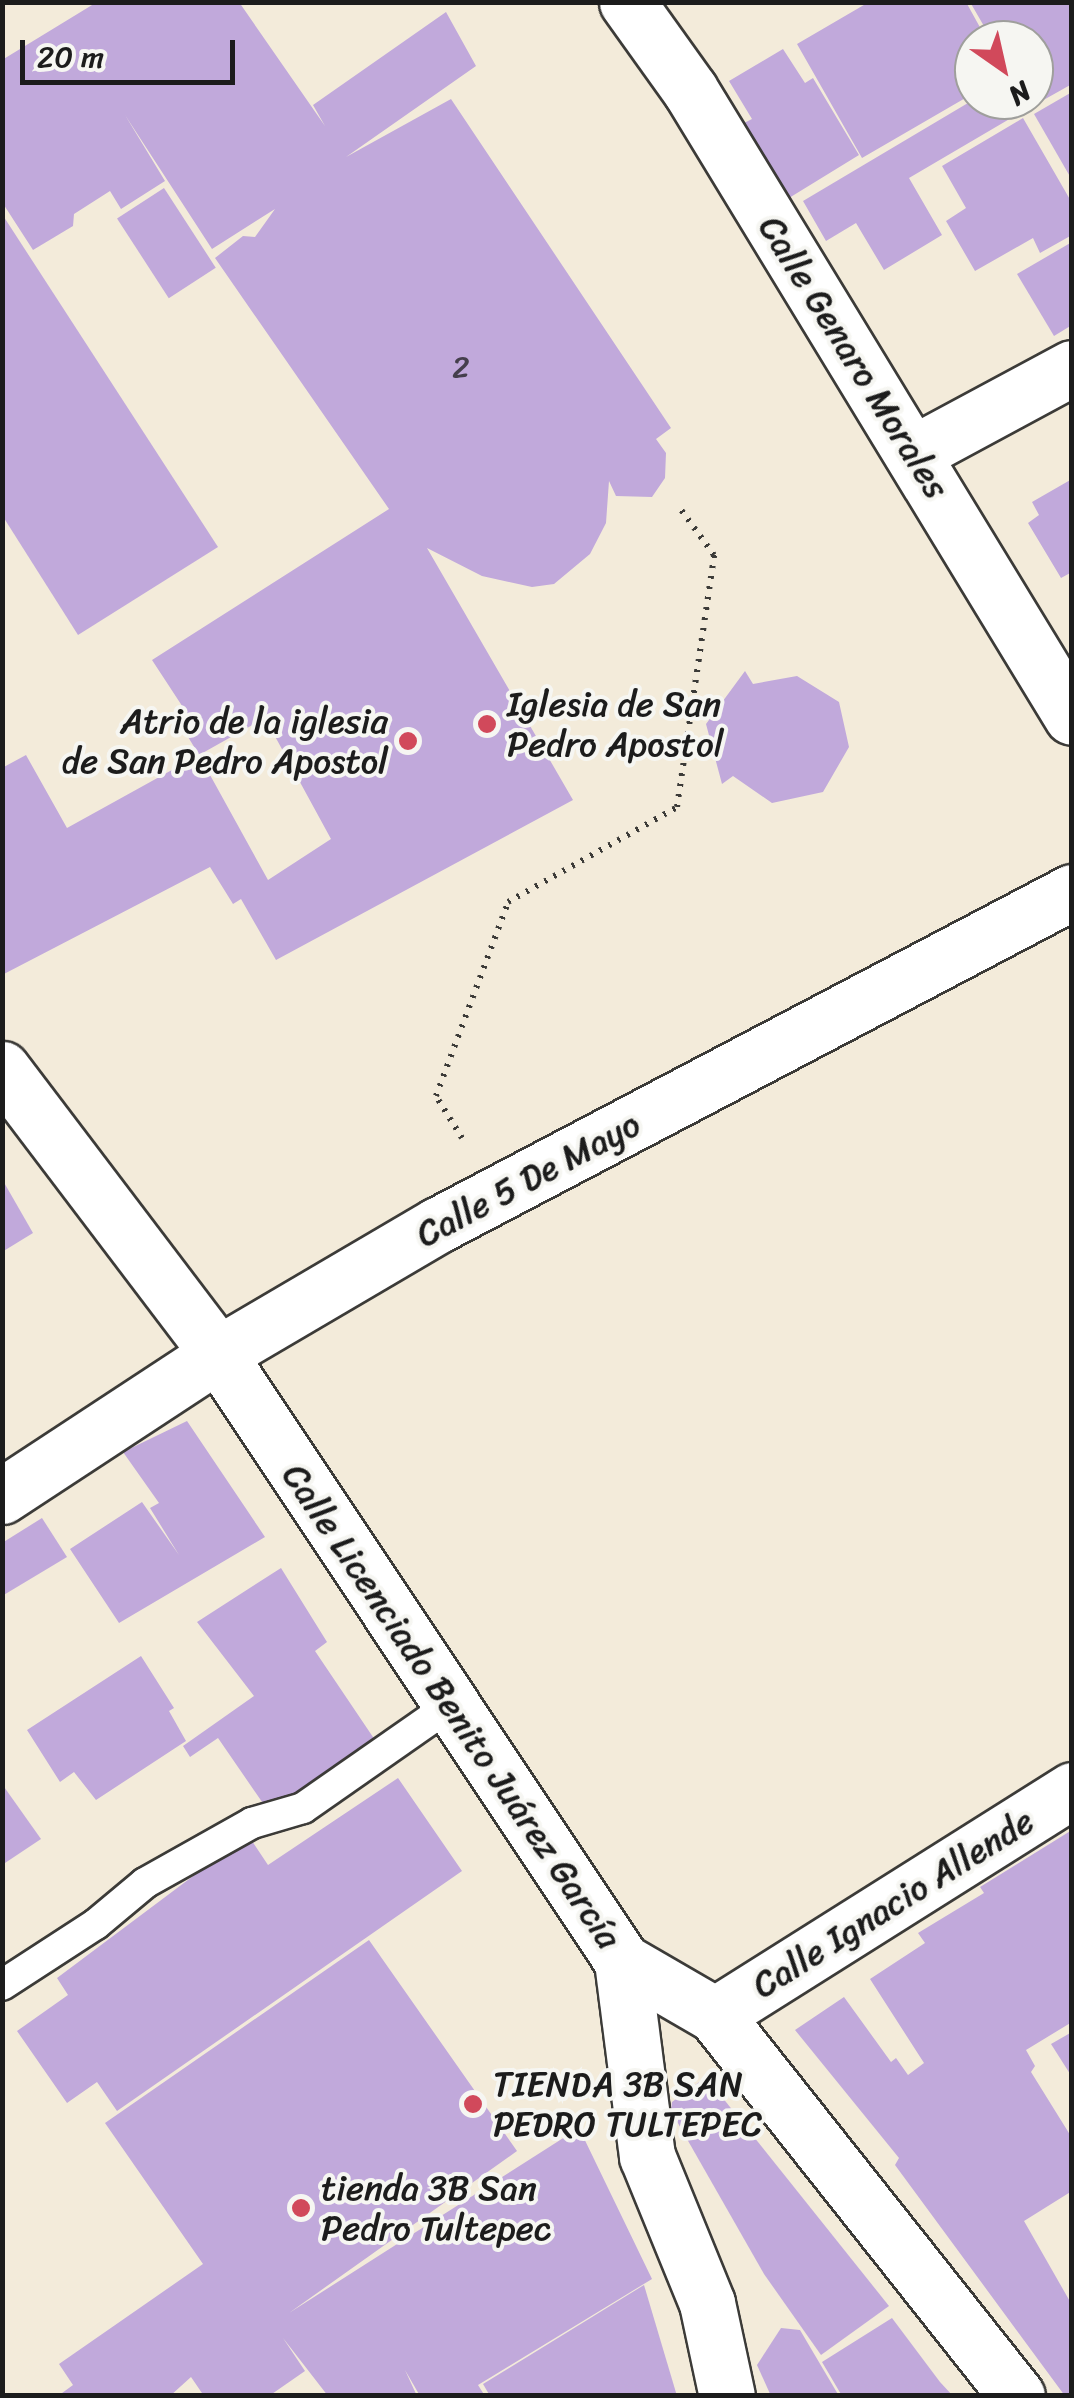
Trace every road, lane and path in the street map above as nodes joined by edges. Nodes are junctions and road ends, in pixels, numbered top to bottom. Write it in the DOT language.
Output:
graph roads {
  1 [pos="627,2"];
  2 [pos="1072,368"];
  3 [pos="914,453"];
  4 [pos="679,507"];
  5 [pos="1072,717"];
  6 [pos="1072,892"];
  7 [pos="2,1070"];
  8 [pos="496,1194"];
  9 [pos="218,1354"];
  10 [pos="2,1496"];
  11 [pos="452,1704"];
  12 [pos="1072,1790"];
  13 [pos="622,1961"];
  14 [pos="2,1985"];
  15 [pos="714,2015"];
  16 [pos="727,2396"];
  17 [pos="1017,2396"];
  1 -- 3 [label="street, Calle Genaro Morales"];
  2 -- 3 [label="street"];
  3 -- 5 [label="street, Calle Genaro Morales"];
  4 -- 8 [label="path"];
  6 -- 8 [label="street, Calle 5 De Mayo"];
  7 -- 9 [label="street, Calle Licenciado Benito Juárez García"];
  8 -- 9 [label="street, Calle 5 De Mayo"];
  9 -- 10 [label="street, Calle 5 De Mayo"];
  9 -- 11 [label="street, Calle Licenciado Benito Juárez García"];
  11 -- 13 [label="street, Calle Licenciado Benito Juárez García"];
  11 -- 14 [label="lane"];
  12 -- 15 [label="street, Calle Ignacio Allende"];
  13 -- 15 [label="street, Calle Licenciado Benito Juárez García"];
  13 -- 16 [label="street"];
  15 -- 17 [label="street, Calle Licenciado Benito Juárez García"];
}
